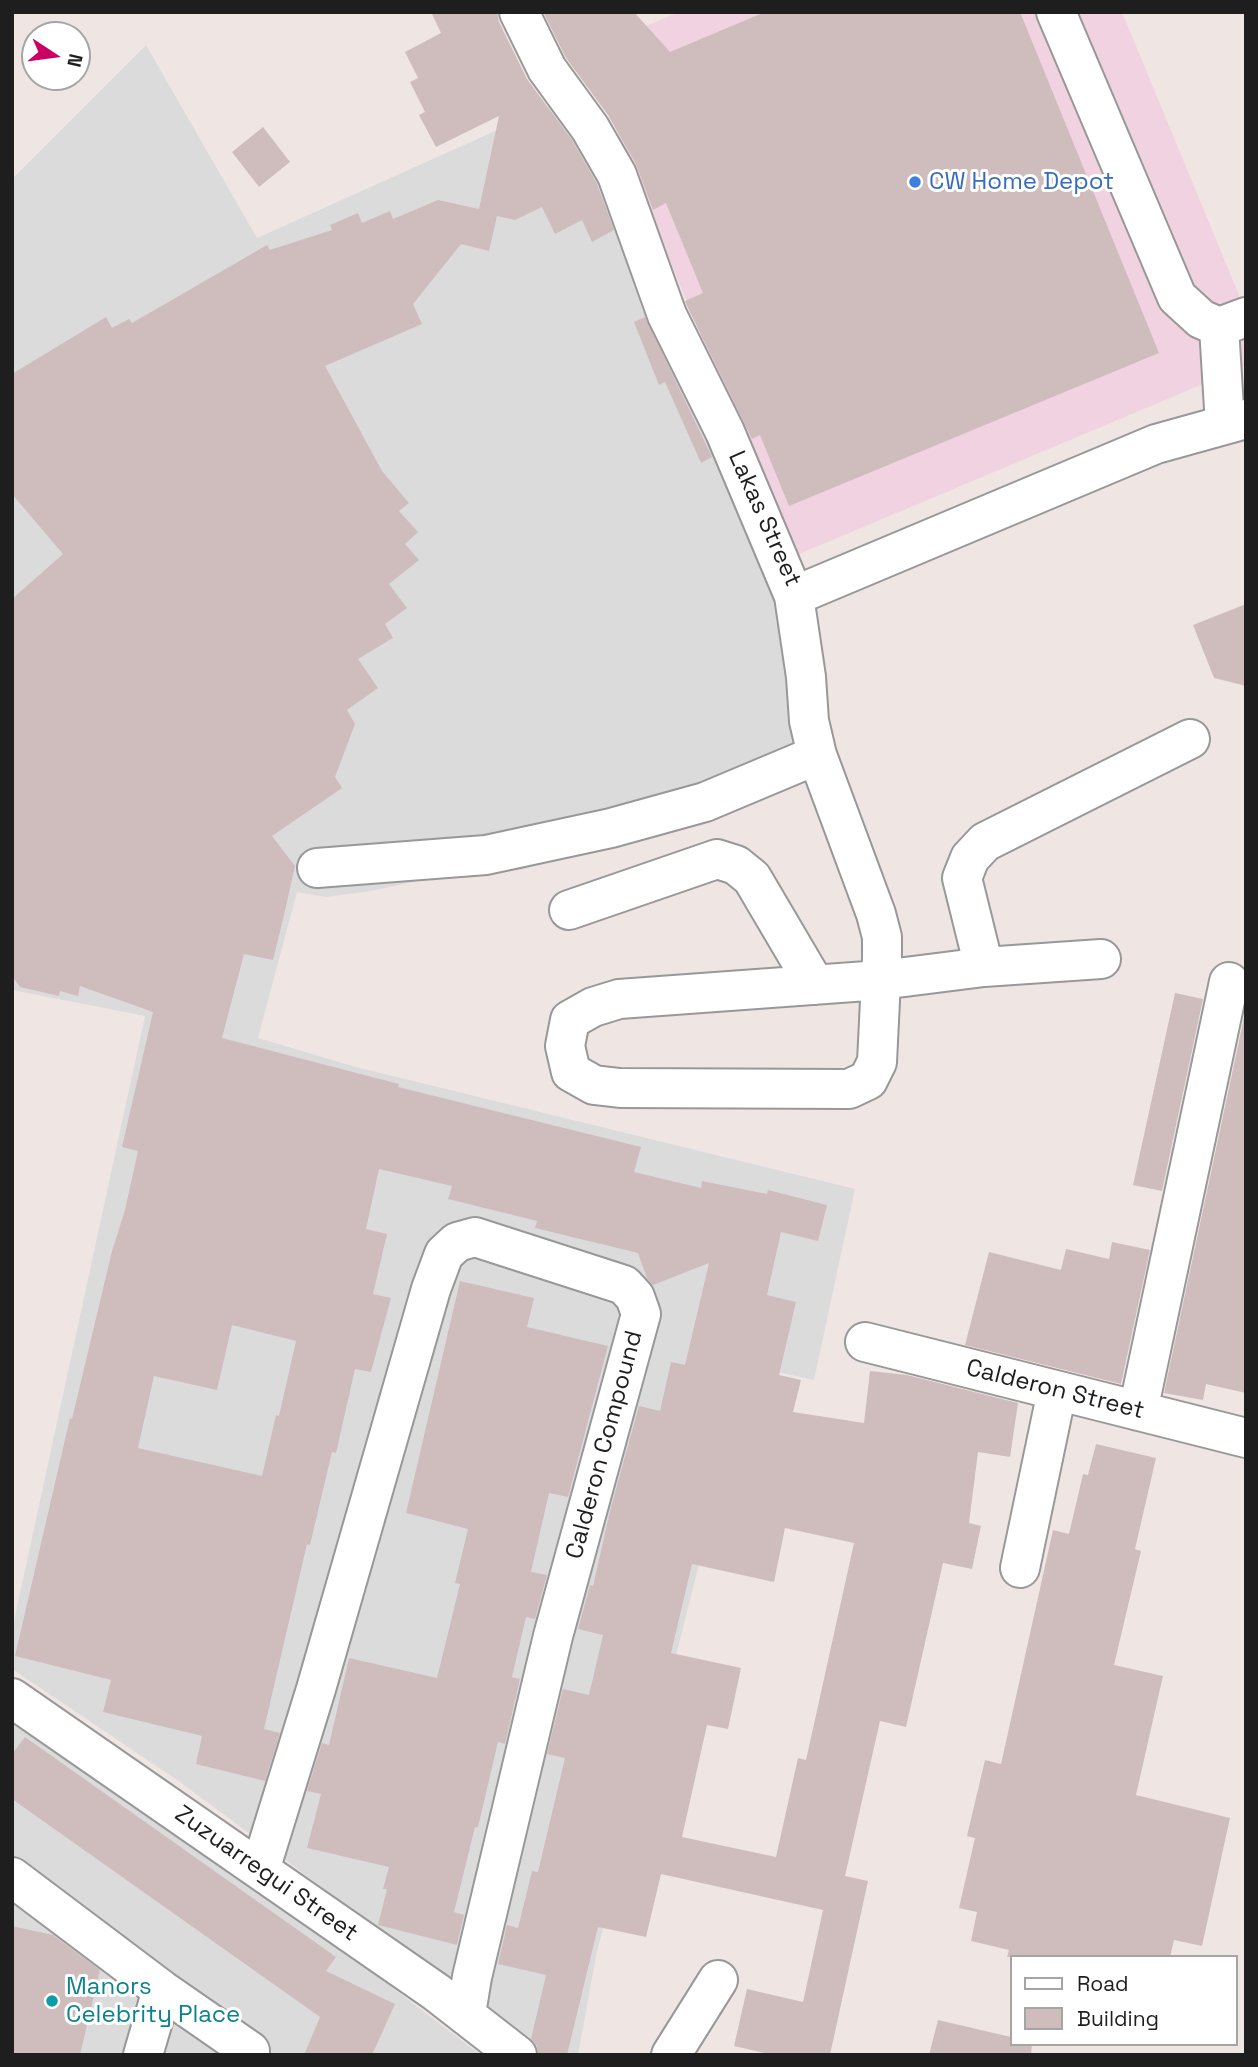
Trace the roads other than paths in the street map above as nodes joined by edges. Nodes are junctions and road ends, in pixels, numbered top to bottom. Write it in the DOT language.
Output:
graph roads {
  1 [pos="519,12"];
  2 [pos="1056,12"];
  3 [pos="1233,322"];
  4 [pos="1236,422"];
  5 [pos="794,596"];
  6 [pos="1191,739"];
  7 [pos="817,755"];
  8 [pos="317,868"];
  9 [pos="569,910"];
  10 [pos="1101,960"];
  11 [pos="984,967"];
  12 [pos="881,980"];
  13 [pos="1229,982"];
  14 [pos="815,985"];
  15 [pos="865,1342"];
  16 [pos="1057,1391"];
  17 [pos="1138,1411"];
  18 [pos="1246,1438"];
  19 [pos="1020,1568"];
  20 [pos="12,1698"];
  21 [pos="260,1870"];
  22 [pos="12,1877"];
  23 [pos="718,1980"];
  24 [pos="162,1990"];
  25 [pos="466,2014"];
  26 [pos="250,2051"];
  27 [pos="143,2055"];
  28 [pos="517,2055"];
  29 [pos="670,2055"];
  1 -- 5 [label="street, Lakas Street"];
  2 -- 3 [label="street"];
  3 -- 4 [label="street"];
  4 -- 5 [label="street, Lakas Street"];
  5 -- 7 [label="street"];
  6 -- 11 [label="street"];
  7 -- 8 [label="street"];
  7 -- 12 [label="street"];
  9 -- 14 [label="street"];
  10 -- 11 [label="street"];
  11 -- 12 [label="street"];
  12 -- 14 [label="street"];
  12 -- 14 [label="street"];
  13 -- 17 [label="street"];
  15 -- 16 [label="street, Calderon Street"];
  16 -- 17 [label="street, Calderon Street"];
  16 -- 19 [label="street"];
  17 -- 18 [label="street, Calderon Street"];
  20 -- 21 [label="street, Zuzuarregui Street"];
  21 -- 25 [label="street, Zuzuarregui Street"];
  21 -- 25 [label="street, Calderon Compound"];
  22 -- 24 [label="street"];
  23 -- 29 [label="street"];
  24 -- 26 [label="street"];
  24 -- 27 [label="street"];
  25 -- 28 [label="street, Zuzuarregui Street"];
}
